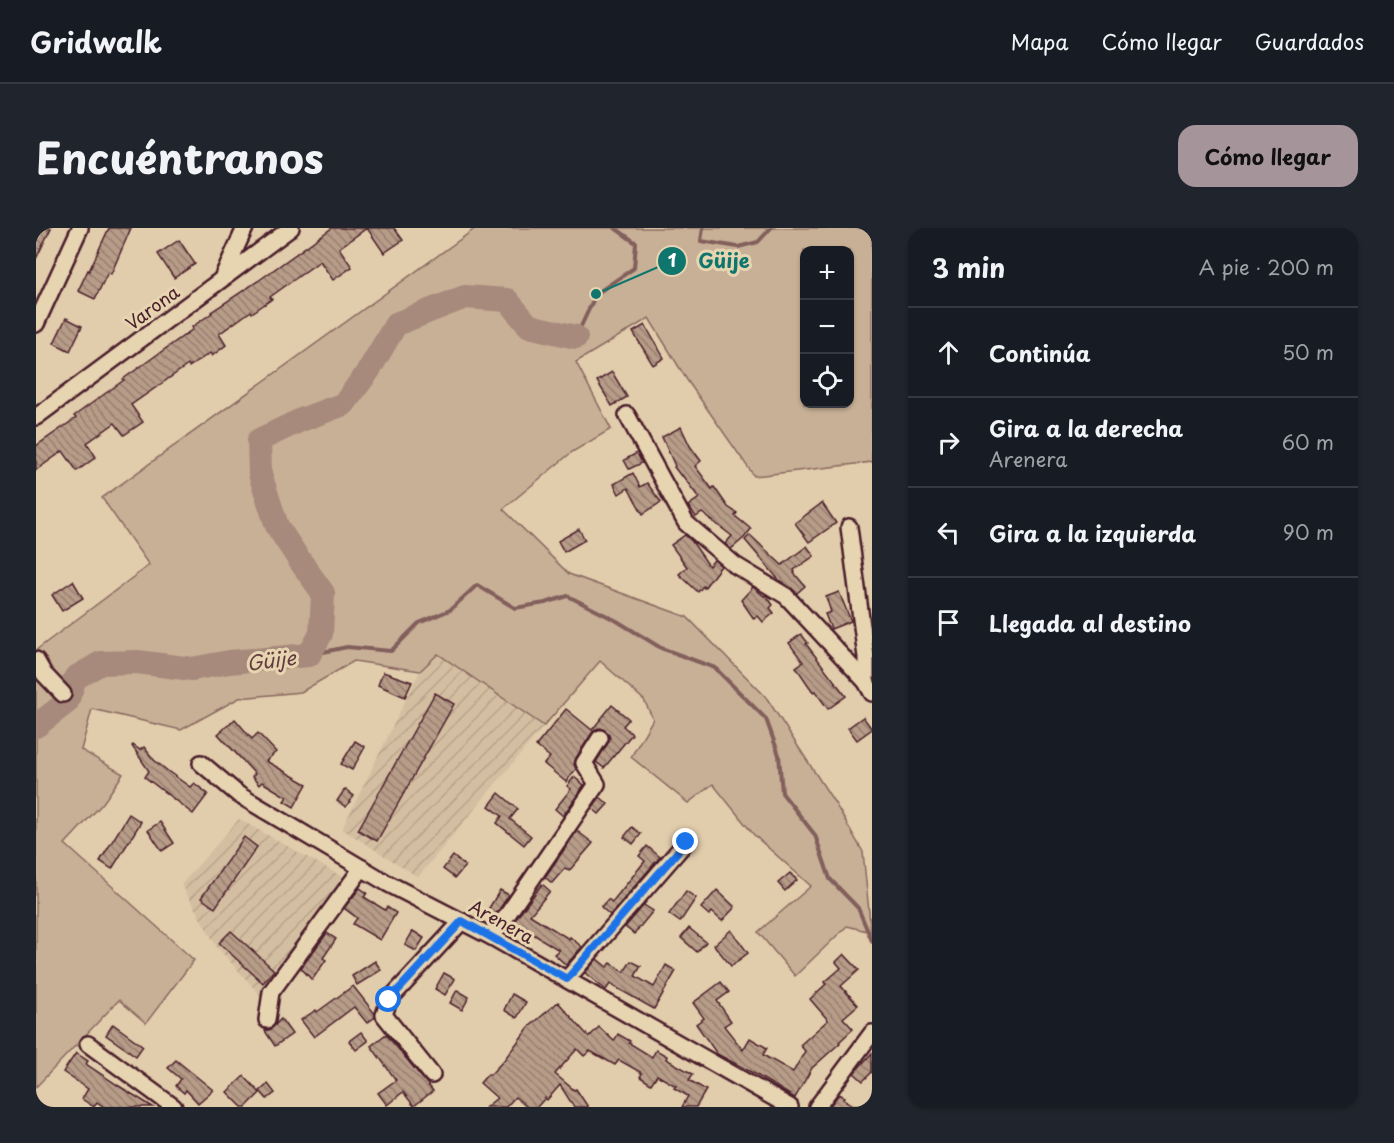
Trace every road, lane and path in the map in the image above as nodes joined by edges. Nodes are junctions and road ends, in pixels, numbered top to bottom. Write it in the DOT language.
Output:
graph roads {
  1 [pos="80,228"];
  2 [pos="245,228"];
  3 [pos="291,228"];
  4 [pos="222,279"];
  5 [pos="36,324"];
  6 [pos="627,415"];
  7 [pos="36,417"];
  8 [pos="849,527"];
  9 [pos="869,655"];
  10 [pos="36,660"];
  11 [pos="869,687"];
  12 [pos="63,694"];
  13 [pos="600,738"];
  14 [pos="201,763"];
  15 [pos="686,842"];
  16 [pos="362,868"];
  17 [pos="462,921"];
  18 [pos="492,937"];
  19 [pos="567,979"];
  20 [pos="267,1020"];
  21 [pos="872,1033"];
  22 [pos="88,1044"];
  23 [pos="432,1075"];
  24 [pos="174,1107"];
  25 [pos="790,1107"];
  26 [pos="817,1107"];
  1 -- 5 [label="street"];
  2 -- 4 [label="street"];
  3 -- 4 [label="street, Varona"];
  4 -- 7 [label="street, Varona"];
  6 -- 11 [label="street"];
  8 -- 9 [label="street"];
  9 -- 11 [label="street"];
  10 -- 12 [label="street"];
  13 -- 18 [label="street"];
  14 -- 16 [label="street, Arenera"];
  15 -- 19 [label="street"];
  16 -- 17 [label="street, Arenera"];
  16 -- 20 [label="street"];
  17 -- 18 [label="street, Arenera"];
  17 -- 23 [label="street"];
  18 -- 19 [label="street, Arenera"];
  19 -- 25 [label="street, Arenera"];
  21 -- 26 [label="street"];
  22 -- 24 [label="street"];
}
